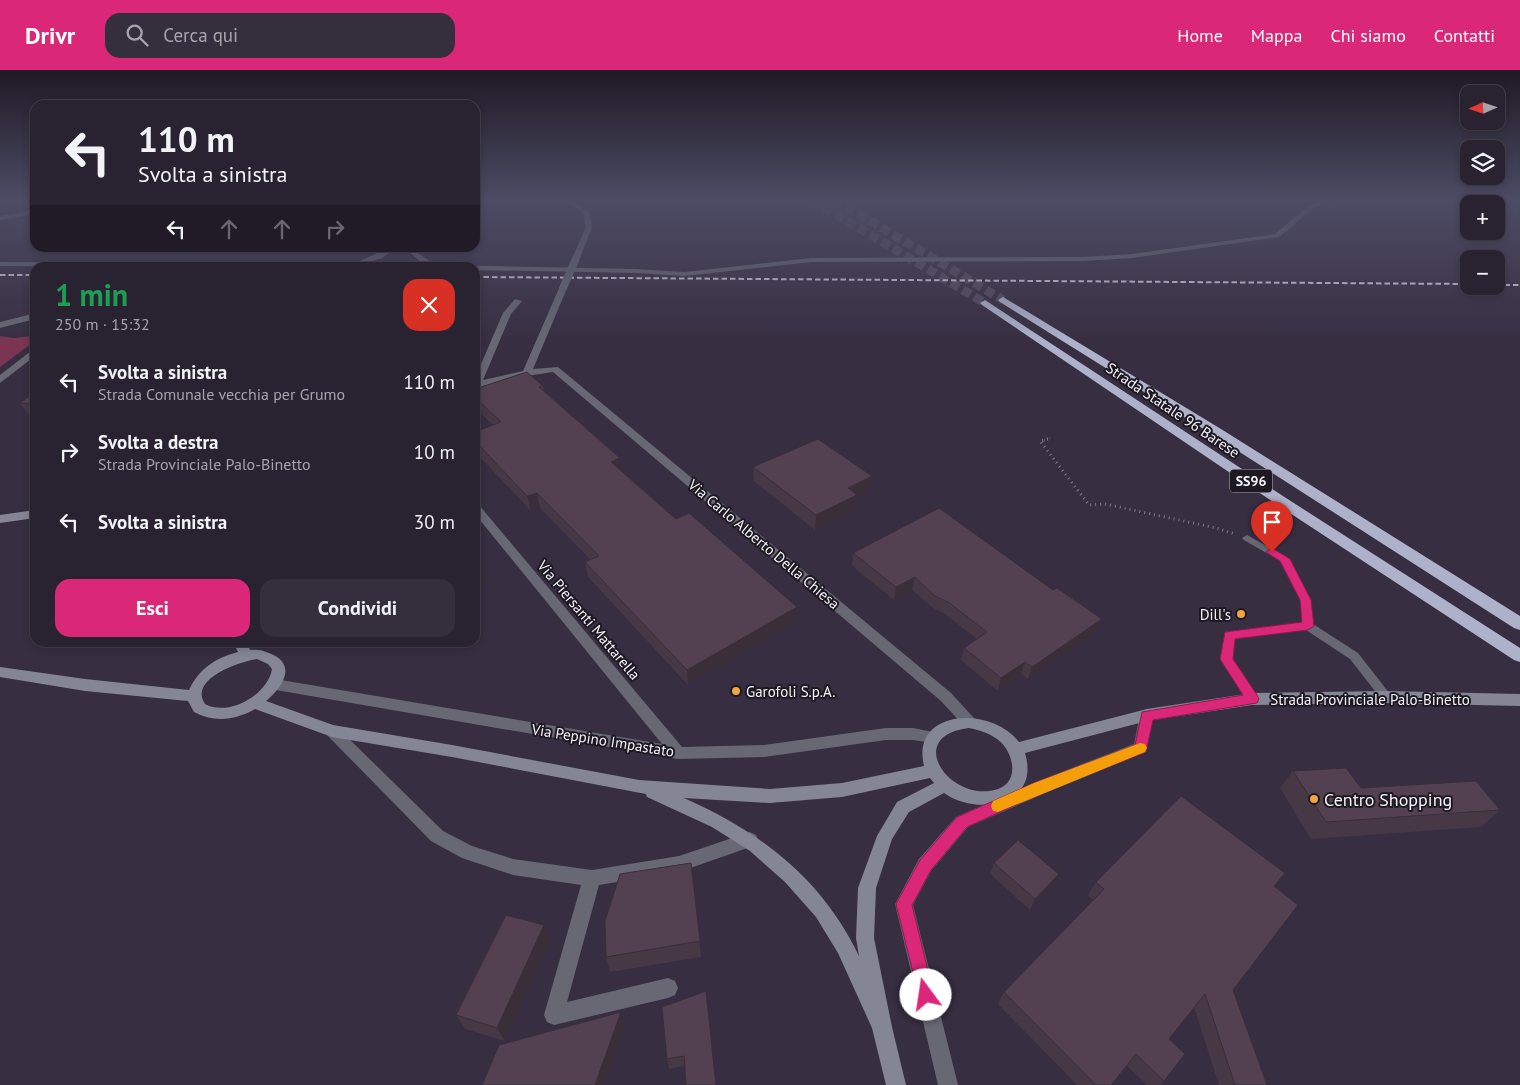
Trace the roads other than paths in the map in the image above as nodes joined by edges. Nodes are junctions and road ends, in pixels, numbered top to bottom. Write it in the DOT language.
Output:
graph roads {
  1 [pos="581,247"];
  2 [pos="1195,247"];
  3 [pos="385,252"];
  4 [pos="410,252"];
  5 [pos="413,252"];
  6 [pos="362,262"];
  7 [pos="400,262"];
  8 [pos="426,262"];
  9 [pos="0,264"];
  10 [pos="30,264"];
  11 [pos="480,268"];
  12 [pos="1003,300"];
  13 [pos="518,302"];
  14 [pos="985,303"];
  15 [pos="30,316"];
  16 [pos="0,325"];
  17 [pos="30,355"];
  18 [pos="528,373"];
  19 [pos="480,375"];
  20 [pos="0,380"];
  21 [pos="480,383"];
  22 [pos="480,513"];
  23 [pos="30,515"];
  24 [pos="0,519"];
  25 [pos="1247,538"];
  26 [pos="1520,624"];
  27 [pos="1308,626"];
  28 [pos="243,649"];
  29 [pos="1520,656"];
  30 [pos="0,672"];
  31 [pos="275,684"];
  32 [pos="194,696"];
  33 [pos="1386,697"];
  34 [pos="1252,699"];
  35 [pos="1518,700"];
  36 [pos="255,703"];
  37 [pos="1147,715"];
  38 [pos="969,722"];
  39 [pos="332,731"];
  40 [pos="933,737"];
  41 [pos="1016,748"];
  42 [pos="678,752"];
  43 [pos="932,771"];
  44 [pos="944,785"];
  45 [pos="639,787"];
  46 [pos="750,840"];
  47 [pos="592,878"];
  48 [pos="668,988"];
  49 [pos="882,1027"];
  50 [pos="896,1085"];
  51 [pos="948,1085"];
  1 -- 18 [label="street, bridge"];
  2 -- 11 [label="street"];
  3 -- 6 [label="street"];
  4 -- 7 [label="street"];
  5 -- 8 [label="street"];
  9 -- 10 [label="street"];
  12 -- 26 [label="highway, Strada Statale 96 Barese / SS96"];
  13 -- 19 [label="street"];
  14 -- 29 [label="highway, Strada Statale 96 Barese / SS96"];
  15 -- 16 [label="street"];
  17 -- 20 [label="street"];
  18 -- 21 [label="street"];
  18 -- 38 [label="street, Via Carlo Alberto Della Chiesa"];
  22 -- 42 [label="street, Via Piersanti Mattarella"];
  23 -- 24 [label="street"];
  25 -- 27 [label="lane"];
  27 -- 33 [label="lane"];
  27 -- 34 [label="lane"];
  28 -- 31 [label="street"];
  28 -- 32 [label="street"];
  30 -- 32 [label="street"];
  31 -- 36 [label="street"];
  31 -- 42 [label="street, Via Peppino Impastato"];
  32 -- 36 [label="street"];
  33 -- 34 [label="street, Strada Provinciale Palo-Binetto"];
  33 -- 35 [label="street, Strada Provinciale Palo-Binetto"];
  34 -- 37 [label="street, Strada Provinciale Palo-Binetto"];
  36 -- 39 [label="street"];
  37 -- 41 [label="street, Strada Provinciale Palo-Binetto"];
  37 -- 51 [label="street"];
  38 -- 40 [label="street"];
  38 -- 41 [label="street"];
  39 -- 45 [label="street"];
  39 -- 47 [label="street"];
  40 -- 42 [label="street, Via Peppino Impastato"];
  40 -- 43 [label="street"];
  41 -- 44 [label="street"];
  43 -- 44 [label="street"];
  43 -- 45 [label="street"];
  44 -- 49 [label="street"];
  45 -- 46 [label="street"];
  46 -- 47 [label="street"];
  46 -- 49 [label="street"];
  47 -- 48 [label="street"];
  49 -- 50 [label="street"];
}
